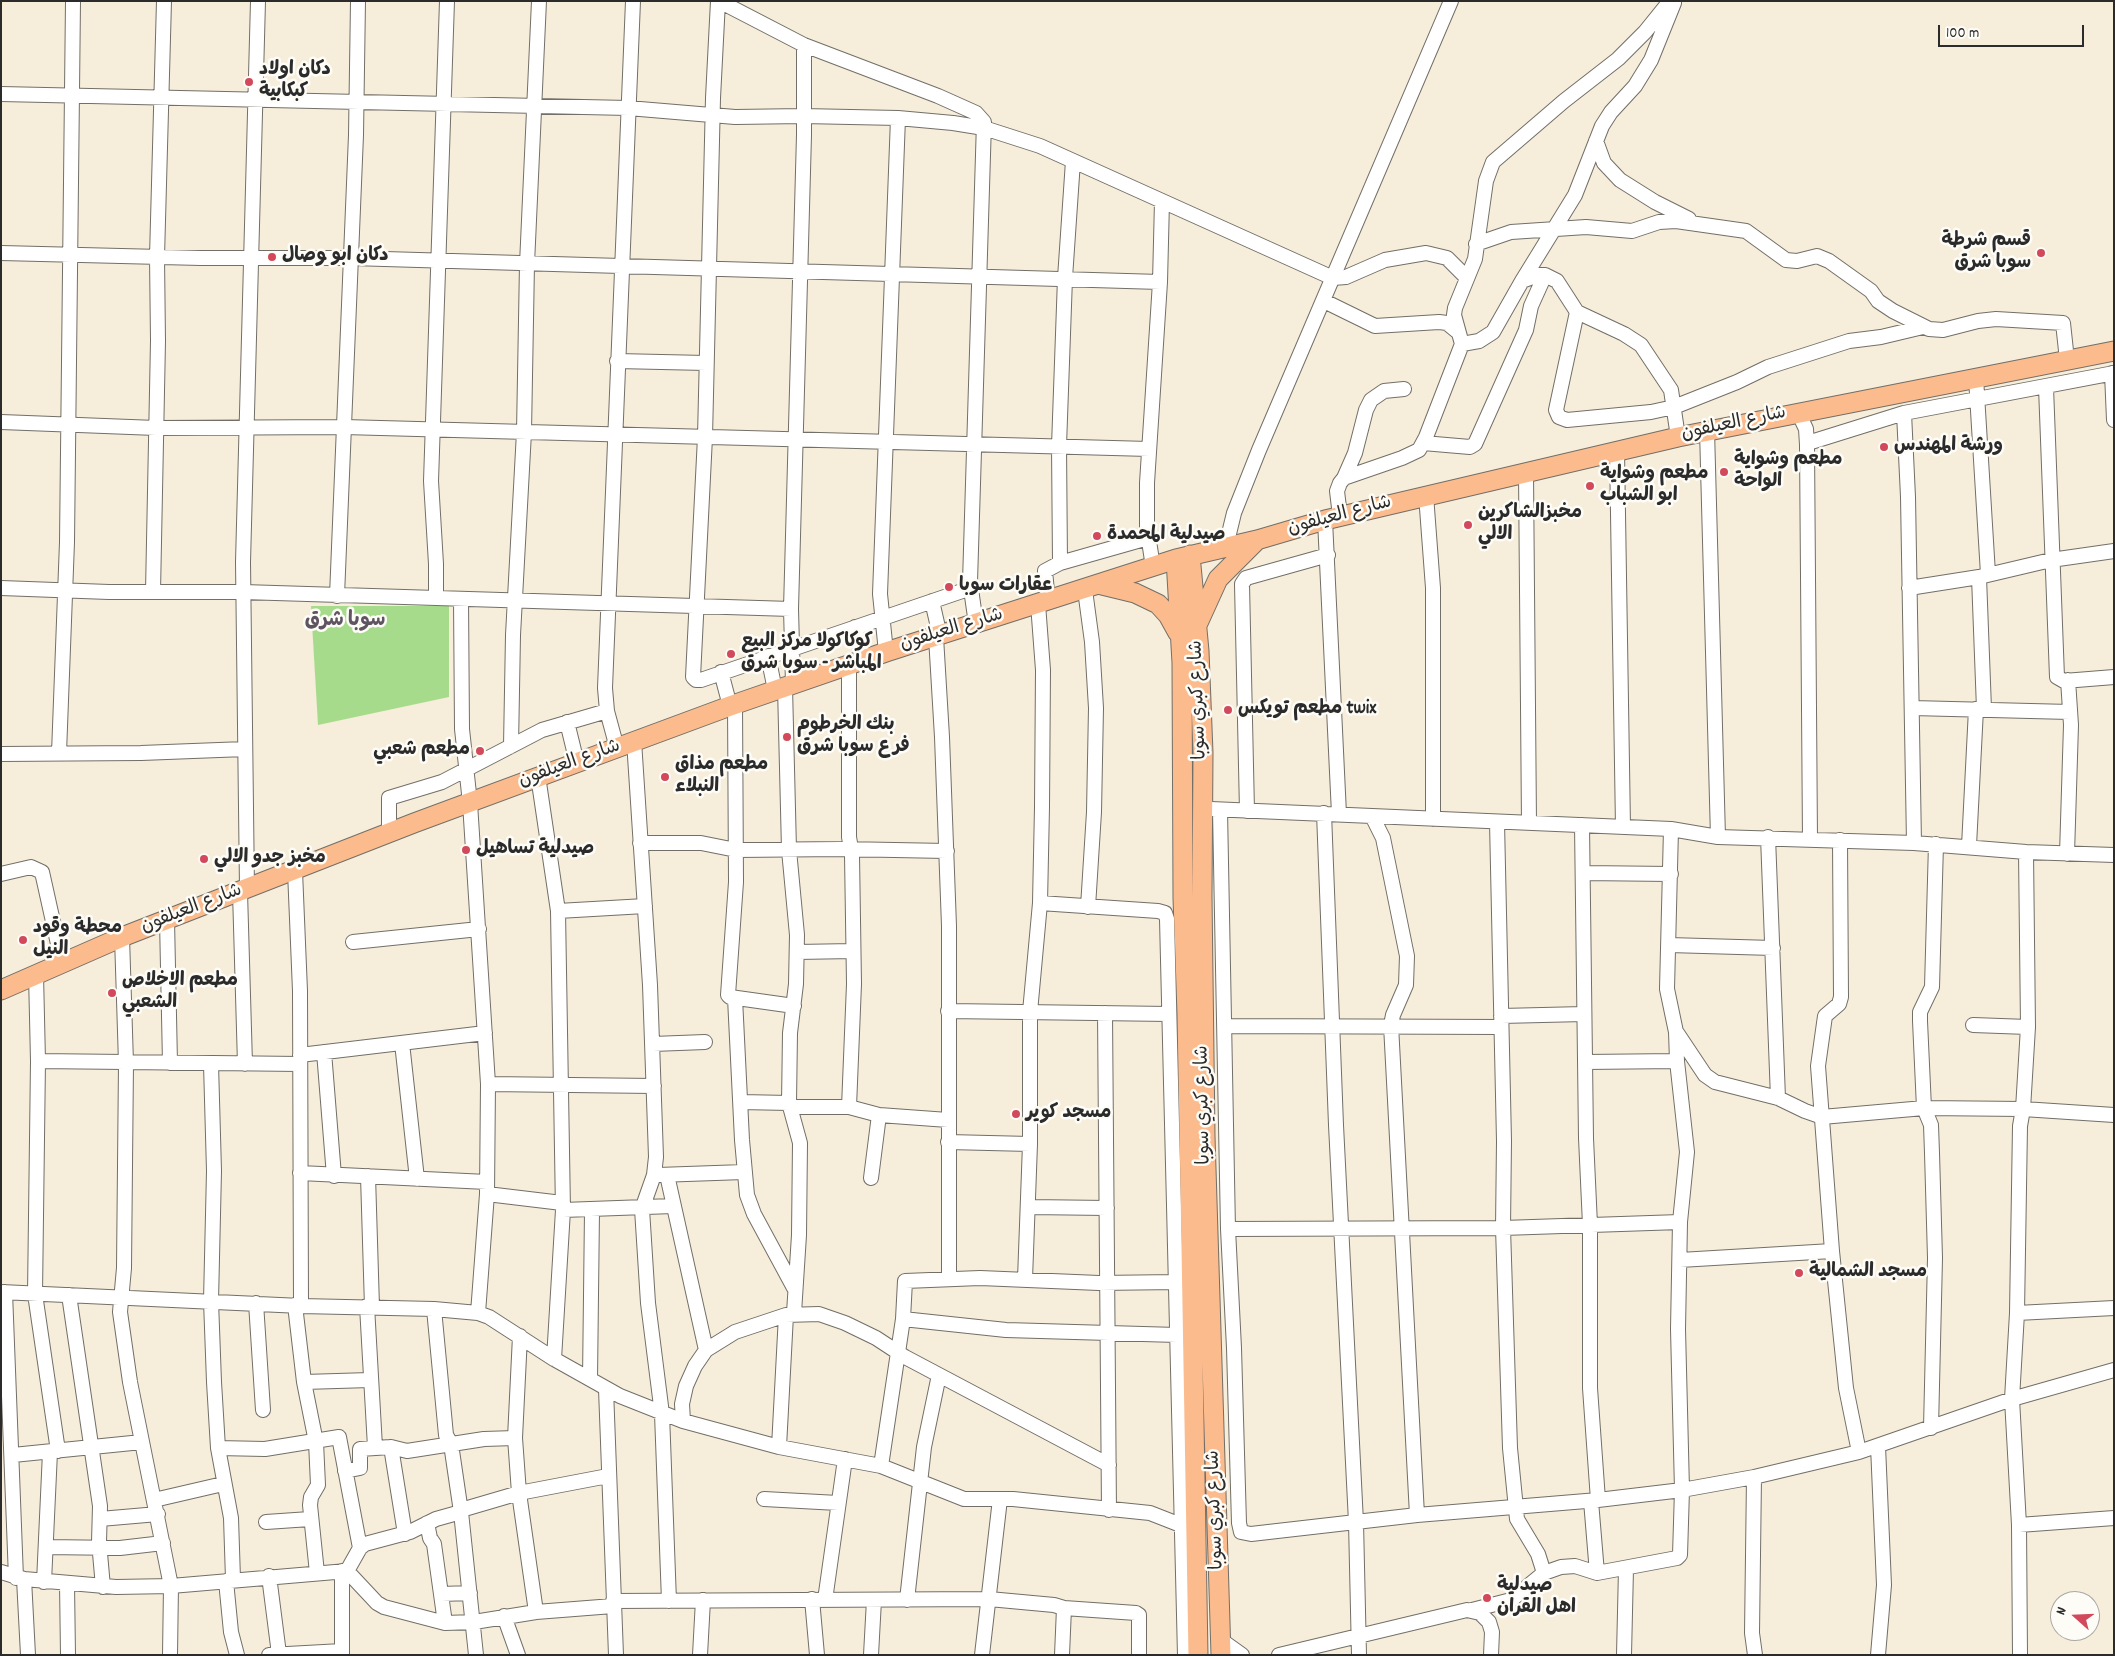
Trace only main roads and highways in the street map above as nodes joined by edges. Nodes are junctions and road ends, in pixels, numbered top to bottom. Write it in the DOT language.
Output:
graph roads {
  1 [pos="2114,352"];
  2 [pos="1257,540"];
  3 [pos="1183,557"];
  4 [pos="1093,587"];
  5 [pos="1197,627"];
  6 [pos="1180,637"];
  7 [pos="1202,896"];
  8 [pos="1183,898"];
  9 [pos="1,990"];
  10 [pos="1221,1647"];
  11 [pos="1198,1655"];
  1 -- 2 [label="highway, شارع العيلفون"];
  2 -- 3 [label="highway, شارع العيلفون"];
  2 -- 5 [label="highway"];
  3 -- 4 [label="highway, شارع العيلفون"];
  3 -- 5 [label="highway, شارع كبري سوبا"];
  3 -- 6 [label="highway, شارع كبري سوبا"];
  4 -- 6 [label="highway"];
  4 -- 9 [label="highway, شارع العيلفون"];
  5 -- 7 [label="highway, شارع كبري سوبا"];
  6 -- 8 [label="highway, شارع كبري سوبا"];
  7 -- 8 [label="highway"];
  7 -- 10 [label="highway, شارع كبري سوبا"];
  8 -- 11 [label="highway, شارع كبري سوبا"];
}
